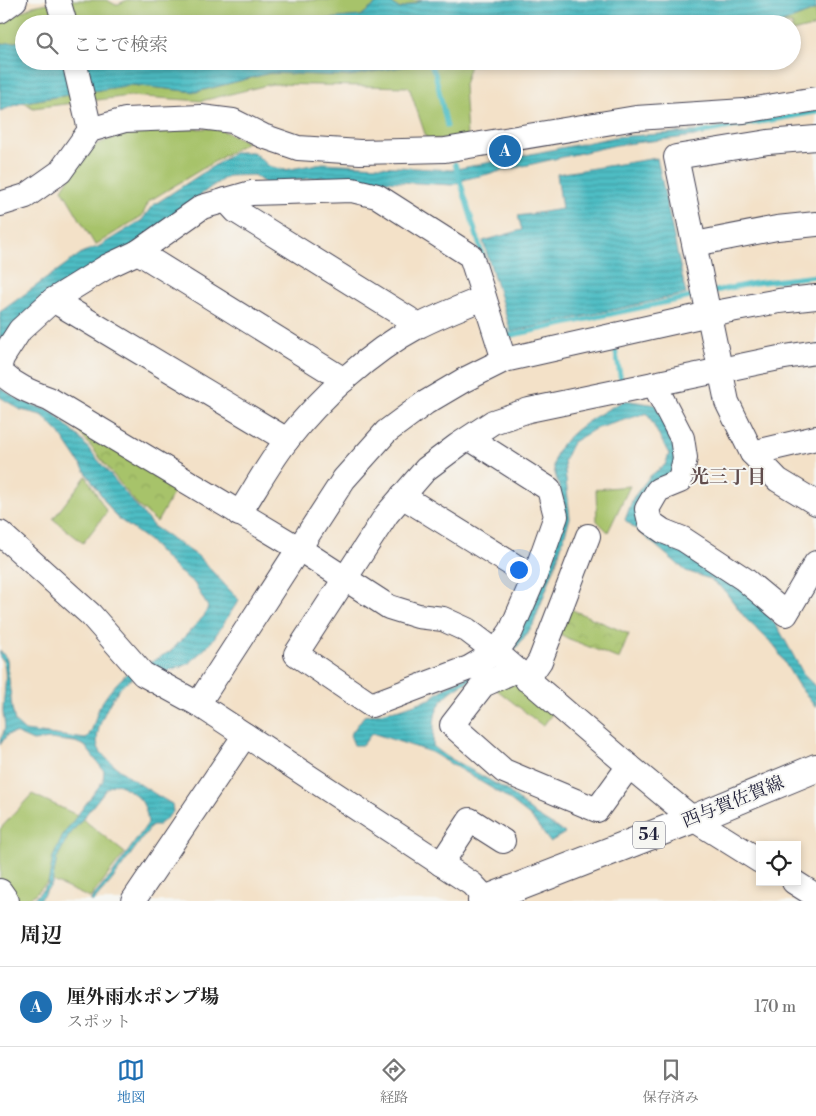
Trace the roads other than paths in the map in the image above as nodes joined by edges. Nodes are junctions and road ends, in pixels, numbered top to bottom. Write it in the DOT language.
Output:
graph roads {
  1 [pos="15,0"];
  2 [pos="0,11"];
  3 [pos="76,70"];
  4 [pos="816,99"];
  5 [pos="89,123"];
  6 [pos="816,138"];
  7 [pos="226,200"];
  8 [pos="0,204"];
  9 [pos="816,224"];
  10 [pos="695,244"];
  11 [pos="138,252"];
  12 [pos="816,297"];
  13 [pos="484,298"];
  14 [pos="53,300"];
  15 [pos="706,300"];
  16 [pos="416,327"];
  17 [pos="816,352"];
  18 [pos="504,360"];
  19 [pos="0,365"];
  20 [pos="720,370"];
  21 [pos="0,372"];
  22 [pos="344,380"];
  23 [pos="654,384"];
  24 [pos="469,438"];
  25 [pos="816,438"];
  26 [pos="287,440"];
  27 [pos="752,453"];
  28 [pos="402,496"];
  29 [pos="816,503"];
  30 [pos="239,514"];
  31 [pos="0,533"];
  32 [pos="588,536"];
  33 [pos="298,548"];
  34 [pos="816,563"];
  35 [pos="534,578"];
  36 [pos="344,579"];
  37 [pos="510,664"];
  38 [pos="198,704"];
  39 [pos="245,735"];
  40 [pos="629,766"];
  41 [pos="816,768"];
  42 [pos="692,818"];
  43 [pos="503,842"];
  44 [pos="756,858"];
  45 [pos="441,864"];
  46 [pos="800,886"];
  47 [pos="0,891"];
  48 [pos="816,896"];
  49 [pos="485,900"];
  50 [pos="7,901"];
  51 [pos="132,901"];
  1 -- 2 [label="street"];
  3 -- 5 [label="street"];
  4 -- 5 [label="street"];
  5 -- 8 [label="street"];
  6 -- 10 [label="street"];
  7 -- 11 [label="street"];
  7 -- 13 [label="street"];
  7 -- 16 [label="street"];
  9 -- 10 [label="street"];
  10 -- 15 [label="street"];
  11 -- 14 [label="street"];
  11 -- 22 [label="street"];
  12 -- 15 [label="street"];
  13 -- 16 [label="street"];
  13 -- 18 [label="street"];
  14 -- 19 [label="street"];
  14 -- 26 [label="street"];
  15 -- 18 [label="street"];
  15 -- 20 [label="street"];
  16 -- 22 [label="street"];
  17 -- 20 [label="street"];
  18 -- 33 [label="street"];
  20 -- 23 [label="street"];
  20 -- 27 [label="street"];
  21 -- 30 [label="street"];
  22 -- 26 [label="street"];
  23 -- 24 [label="street"];
  23 -- 34 [label="street"];
  24 -- 28 [label="street"];
  24 -- 35 [label="street"];
  25 -- 27 [label="street"];
  26 -- 30 [label="street"];
  27 -- 29 [label="street"];
  28 -- 35 [label="street"];
  28 -- 36 [label="street"];
  30 -- 33 [label="street"];
  31 -- 38 [label="street"];
  32 -- 37 [label="street"];
  33 -- 36 [label="street"];
  33 -- 38 [label="street"];
  35 -- 37 [label="street"];
  36 -- 37 [label="street"];
  36 -- 37 [label="street"];
  37 -- 40 [label="street"];
  37 -- 40 [label="street"];
  38 -- 39 [label="street"];
  39 -- 45 [label="street"];
  39 -- 51 [label="street"];
  40 -- 42 [label="street"];
  41 -- 42 [label="main road, 西与賀佐賀線 / 54"];
  42 -- 44 [label="street"];
  42 -- 49 [label="main road, 西与賀佐賀線 / 54"];
  43 -- 45 [label="street"];
  45 -- 49 [label="street"];
  46 -- 48 [label="street"];
  47 -- 50 [label="street"];
}
